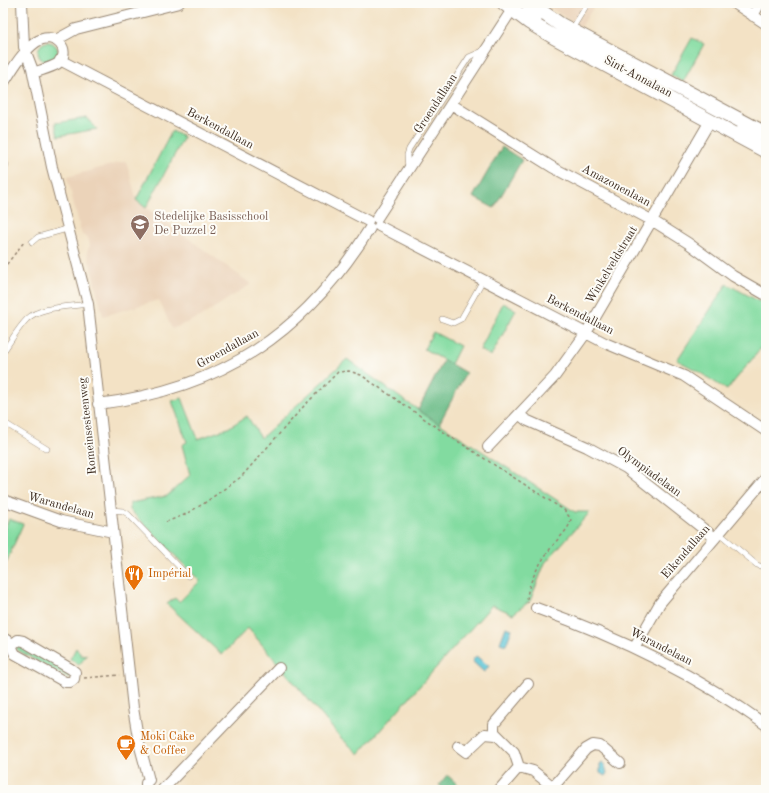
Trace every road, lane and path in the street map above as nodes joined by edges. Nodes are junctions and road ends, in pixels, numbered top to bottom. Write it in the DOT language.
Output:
graph roads {
  1 [pos="22,3"];
  2 [pos="179,3"];
  3 [pos="588,3"];
  4 [pos="734,3"];
  5 [pos="760,3"];
  6 [pos="514,4"];
  7 [pos="753,16"];
  8 [pos="766,24"];
  9 [pos="572,30"];
  10 [pos="56,40"];
  11 [pos="486,50"];
  12 [pos="26,52"];
  13 [pos="60,60"];
  14 [pos="33,73"];
  15 [pos="3,84"];
  16 [pos="440,101"];
  17 [pos="450,105"];
  18 [pos="714,123"];
  19 [pos="766,134"];
  20 [pos="766,140"];
  21 [pos="766,146"];
  22 [pos="766,151"];
  23 [pos="408,170"];
  24 [pos="653,220"];
  25 [pos="374,223"];
  26 [pos="67,229"];
  27 [pos="32,242"];
  28 [pos="3,269"];
  29 [pos="483,280"];
  30 [pos="766,295"];
  31 [pos="88,304"];
  32 [pos="442,319"];
  33 [pos="586,333"];
  34 [pos="3,352"];
  35 [pos="98,404"];
  36 [pos="520,415"];
  37 [pos="3,422"];
  38 [pos="766,431"];
  39 [pos="488,448"];
  40 [pos="47,449"];
  41 [pos="766,478"];
  42 [pos="3,500"];
  43 [pos="111,510"];
  44 [pos="166,522"];
  45 [pos="113,532"];
  46 [pos="717,536"];
  47 [pos="766,568"];
  48 [pos="188,576"];
  49 [pos="536,608"];
  50 [pos="3,638"];
  51 [pos="13,644"];
  52 [pos="635,647"];
  53 [pos="279,668"];
  54 [pos="122,674"];
  55 [pos="84,678"];
  56 [pos="528,684"];
  57 [pos="766,725"];
  58 [pos="496,735"];
  59 [pos="458,746"];
  60 [pos="620,763"];
  61 [pos="520,767"];
  62 [pos="149,780"];
  63 [pos="555,788"];
  64 [pos="146,790"];
  65 [pos="163,790"];
  66 [pos="499,790"];
  1 -- 12 [label="street, Romeinsesteenweg"];
  2 -- 10 [label="street"];
  3 -- 9 [label="lane"];
  4 -- 7 [label="street"];
  5 -- 7 [label="street"];
  6 -- 9 [label="main road, Sint-Annalaan"];
  6 -- 11 [label="street, Groendallaan"];
  6 -- 18 [label="main road, Sint-Annalaan"];
  6 -- 20 [label="lane, Sint-Annalaan"];
  7 -- 8 [label="street"];
  9 -- 19 [label="main road, Sint-Annalaan"];
  10 -- 12 [label="street"];
  10 -- 13 [label="street"];
  11 -- 16 [label="lane"];
  11 -- 17 [label="street, Groendallaan"];
  12 -- 14 [label="street, Romeinsesteenweg"];
  12 -- 15 [label="street"];
  13 -- 14 [label="street"];
  13 -- 25 [label="street, Berkendallaan"];
  14 -- 26 [label="street, Romeinsesteenweg"];
  16 -- 17 [label="lane"];
  16 -- 23 [label="lane"];
  17 -- 23 [label="street, Groendallaan"];
  17 -- 24 [label="street, Amazonenlaan"];
  18 -- 21 [label="lane, Sint-Annalaan"];
  18 -- 22 [label="main road, Sint-Annalaan"];
  18 -- 24 [label="street, Winkelveldstraat"];
  23 -- 25 [label="street, Groendallaan"];
  24 -- 30 [label="street, Amazonenlaan"];
  24 -- 33 [label="street, Winkelveldstraat"];
  25 -- 29 [label="street, Berkendallaan"];
  25 -- 35 [label="street, Groendallaan"];
  26 -- 27 [label="lane"];
  26 -- 31 [label="street, Romeinsesteenweg"];
  27 -- 28 [label="path"];
  29 -- 32 [label="lane"];
  29 -- 33 [label="street, Berkendallaan"];
  31 -- 34 [label="lane"];
  31 -- 35 [label="street, Romeinsesteenweg"];
  33 -- 36 [label="street, Winkelveldstraat"];
  33 -- 38 [label="street, Berkendallaan"];
  35 -- 43 [label="street, Romeinsesteenweg"];
  36 -- 39 [label="street, Winkelveldstraat"];
  36 -- 46 [label="street, Olympiadelaan"];
  37 -- 40 [label="lane"];
  41 -- 46 [label="street, Eikendallaan"];
  42 -- 45 [label="street, Warandelaan"];
  43 -- 45 [label="street, Romeinsesteenweg"];
  43 -- 48 [label="lane"];
  44 -- 49 [label="path"];
  45 -- 62 [label="street, Romeinsesteenweg"];
  46 -- 47 [label="lane"];
  46 -- 52 [label="street, Eikendallaan"];
  49 -- 52 [label="street, Warandelaan"];
  50 -- 51 [label="street"];
  51 -- 51 [label="street"];
  52 -- 57 [label="street, Warandelaan"];
  53 -- 65 [label="street"];
  54 -- 55 [label="path"];
  56 -- 58 [label="street"];
  58 -- 59 [label="street"];
  58 -- 61 [label="street"];
  60 -- 63 [label="street"];
  61 -- 63 [label="street"];
  61 -- 66 [label="street"];
  62 -- 64 [label="street"];
  62 -- 65 [label="street"];
}
